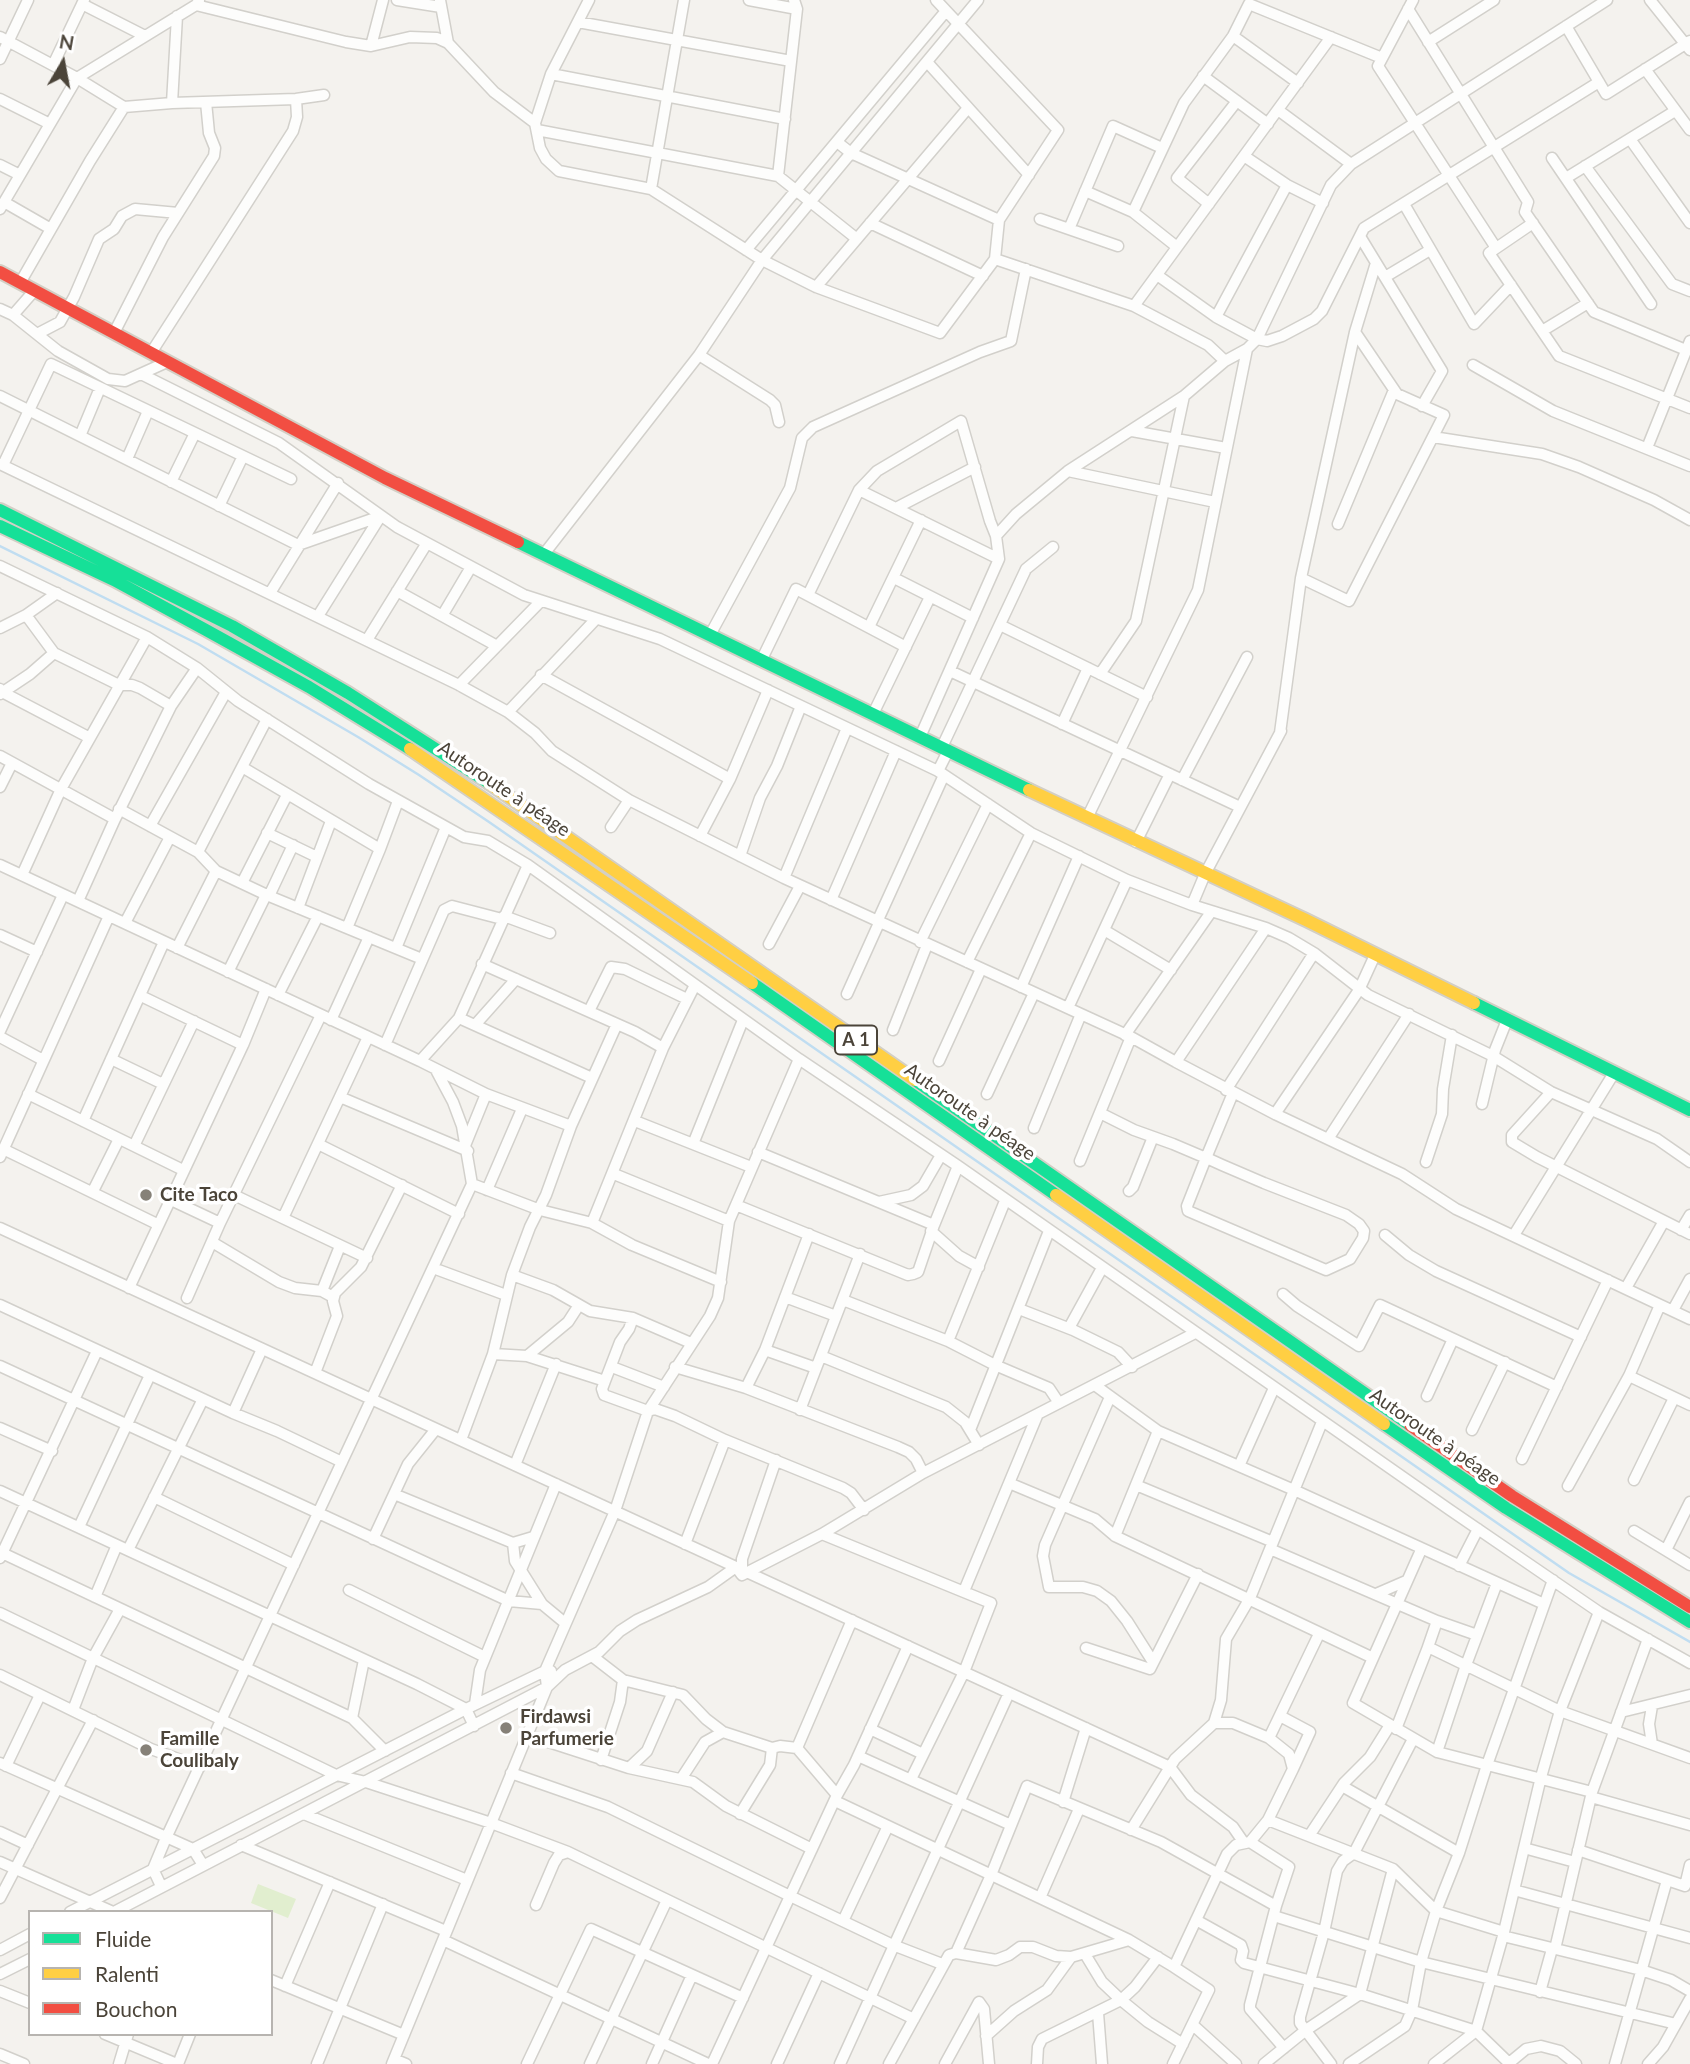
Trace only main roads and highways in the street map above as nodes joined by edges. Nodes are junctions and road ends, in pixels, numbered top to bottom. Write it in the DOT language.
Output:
graph roads {
  1 [pos="0,272"];
  2 [pos="0,510"];
  3 [pos="0,526"];
  4 [pos="1690,1110"];
  5 [pos="1690,1607"];
  6 [pos="1690,1622"];
  1 -- 4 [label="main road"];
  2 -- 5 [label="main road, A 1"];
  3 -- 6 [label="main road, Autoroute à péage / A 1"];
}
